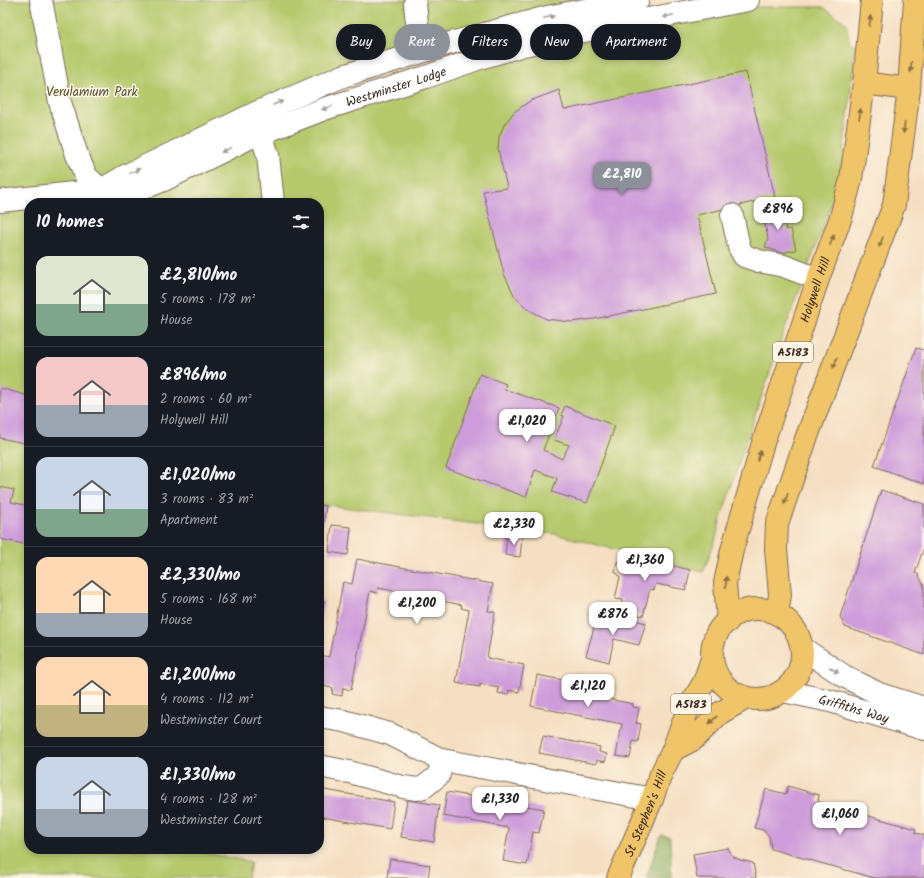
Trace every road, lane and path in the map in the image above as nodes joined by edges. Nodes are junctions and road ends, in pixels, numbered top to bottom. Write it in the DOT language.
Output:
graph roads {
  1 [pos="41,0"];
  2 [pos="638,0"];
  3 [pos="748,0"];
  4 [pos="872,0"];
  5 [pos="915,0"];
  6 [pos="414,3"];
  7 [pos="417,24"];
  8 [pos="450,43"];
  9 [pos="394,60"];
  10 [pos="864,83"];
  11 [pos="917,89"];
  12 [pos="258,112"];
  13 [pos="261,134"];
  14 [pos="101,190"];
  15 [pos="24,198"];
  16 [pos="28,198"];
  17 [pos="272,198"];
  18 [pos="0,201"];
  19 [pos="732,215"];
  20 [pos="818,278"];
  21 [pos="777,614"];
  22 [pos="728,621"];
  23 [pos="802,648"];
  24 [pos="712,659"];
  25 [pos="784,691"];
  26 [pos="746,698"];
  27 [pos="924,708"];
  28 [pos="324,718"];
  29 [pos="924,729"];
  30 [pos="673,750"];
  31 [pos="442,760"];
  32 [pos="324,767"];
  33 [pos="652,799"];
  34 [pos="618,878"];
  1 -- 14 [label="street"];
  8 -- 2 [label="street, Westminster Lodge, one-way"];
  3 -- 13 [label="street, Westminster Lodge, one-way"];
  10 -- 4 [label="main road, Holywell Hill / A5183, one-way"];
  5 -- 11 [label="main road, one-way"];
  6 -- 7 [label="street"];
  12 -- 9 [label="street, Westminster Lodge, one-way"];
  10 -- 11 [label="main road"];
  20 -- 10 [label="main road, Holywell Hill / A5183, one-way"];
  11 -- 21 [label="main road, one-way"];
  12 -- 13 [label="street"];
  14 -- 12 [label="street, Westminster Lodge, one-way"];
  13 -- 14 [label="street, Westminster Lodge, one-way"];
  13 -- 17 [label="street"];
  14 -- 16 [label="street, Westminster Lodge"];
  15 -- 18 [label="street, Westminster Lodge"];
  19 -- 20 [label="street"];
  22 -- 20 [label="main road, Holywell Hill / A5183, one-way"];
  21 -- 22 [label="main road, A5183"];
  21 -- 23 [label="main road, A5183"];
  22 -- 24 [label="main road, A5183"];
  23 -- 25 [label="main road, A5183"];
  23 -- 27 [label="street, Griffiths Way, one-way"];
  24 -- 26 [label="main road, A5183"];
  24 -- 30 [label="main road, St Stephen's Hill / A5183"];
  25 -- 26 [label="main road, A5183"];
  25 -- 29 [label="street, Griffiths Way"];
  26 -- 30 [label="main road, A5183, one-way"];
  28 -- 31 [label="street"];
  30 -- 33 [label="main road, St Stephen's Hill / A5183"];
  31 -- 32 [label="street"];
  31 -- 33 [label="street"];
  33 -- 34 [label="main road, St Stephen's Hill / A5183"];
}
